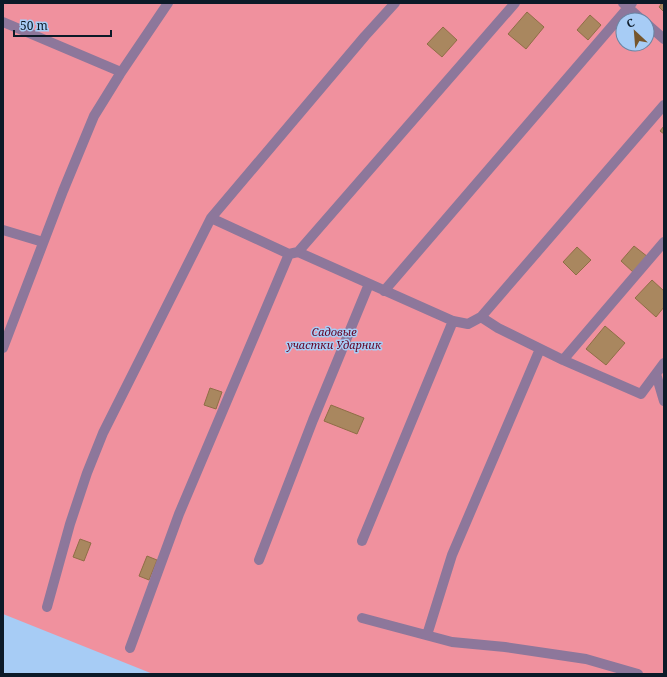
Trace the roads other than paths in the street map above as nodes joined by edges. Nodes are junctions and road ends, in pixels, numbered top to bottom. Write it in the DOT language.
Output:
graph roads {
  1 [pos="168,3"];
  2 [pos="394,3"];
  3 [pos="515,3"];
  4 [pos="627,4"];
  5 [pos="634,12"];
  6 [pos="3,22"];
  7 [pos="655,31"];
  8 [pos="664,39"];
  9 [pos="121,72"];
  10 [pos="664,105"];
  11 [pos="211,218"];
  12 [pos="3,230"];
  13 [pos="43,242"];
  14 [pos="664,242"];
  15 [pos="294,253"];
  16 [pos="370,284"];
  17 [pos="384,291"];
  18 [pos="481,316"];
  19 [pos="452,321"];
  20 [pos="8,322"];
  21 [pos="3,348"];
  22 [pos="540,348"];
  23 [pos="563,360"];
  24 [pos="664,363"];
  25 [pos="656,374"];
  26 [pos="664,401"];
  27 [pos="362,541"];
  28 [pos="259,560"];
  29 [pos="47,607"];
  30 [pos="362,618"];
  31 [pos="427,635"];
  32 [pos="130,648"];
  33 [pos="638,674"];
  1 -- 9 [label="lane"];
  2 -- 11 [label="lane"];
  3 -- 15 [label="lane"];
  4 -- 5 [label="lane"];
  4 -- 17 [label="lane"];
  6 -- 9 [label="lane"];
  7 -- 8 [label="lane"];
  9 -- 13 [label="lane"];
  10 -- 18 [label="lane"];
  11 -- 15 [label="lane"];
  11 -- 29 [label="lane"];
  12 -- 13 [label="lane"];
  13 -- 20 [label="lane"];
  14 -- 23 [label="lane"];
  15 -- 16 [label="lane"];
  15 -- 32 [label="lane"];
  16 -- 17 [label="lane"];
  16 -- 28 [label="lane"];
  17 -- 19 [label="lane"];
  18 -- 19 [label="lane"];
  18 -- 22 [label="lane"];
  19 -- 27 [label="lane"];
  20 -- 21 [label="lane"];
  22 -- 23 [label="lane"];
  22 -- 31 [label="lane"];
  23 -- 25 [label="lane"];
  24 -- 25 [label="lane"];
  25 -- 26 [label="lane"];
  30 -- 31 [label="lane"];
  31 -- 33 [label="lane"];
}
